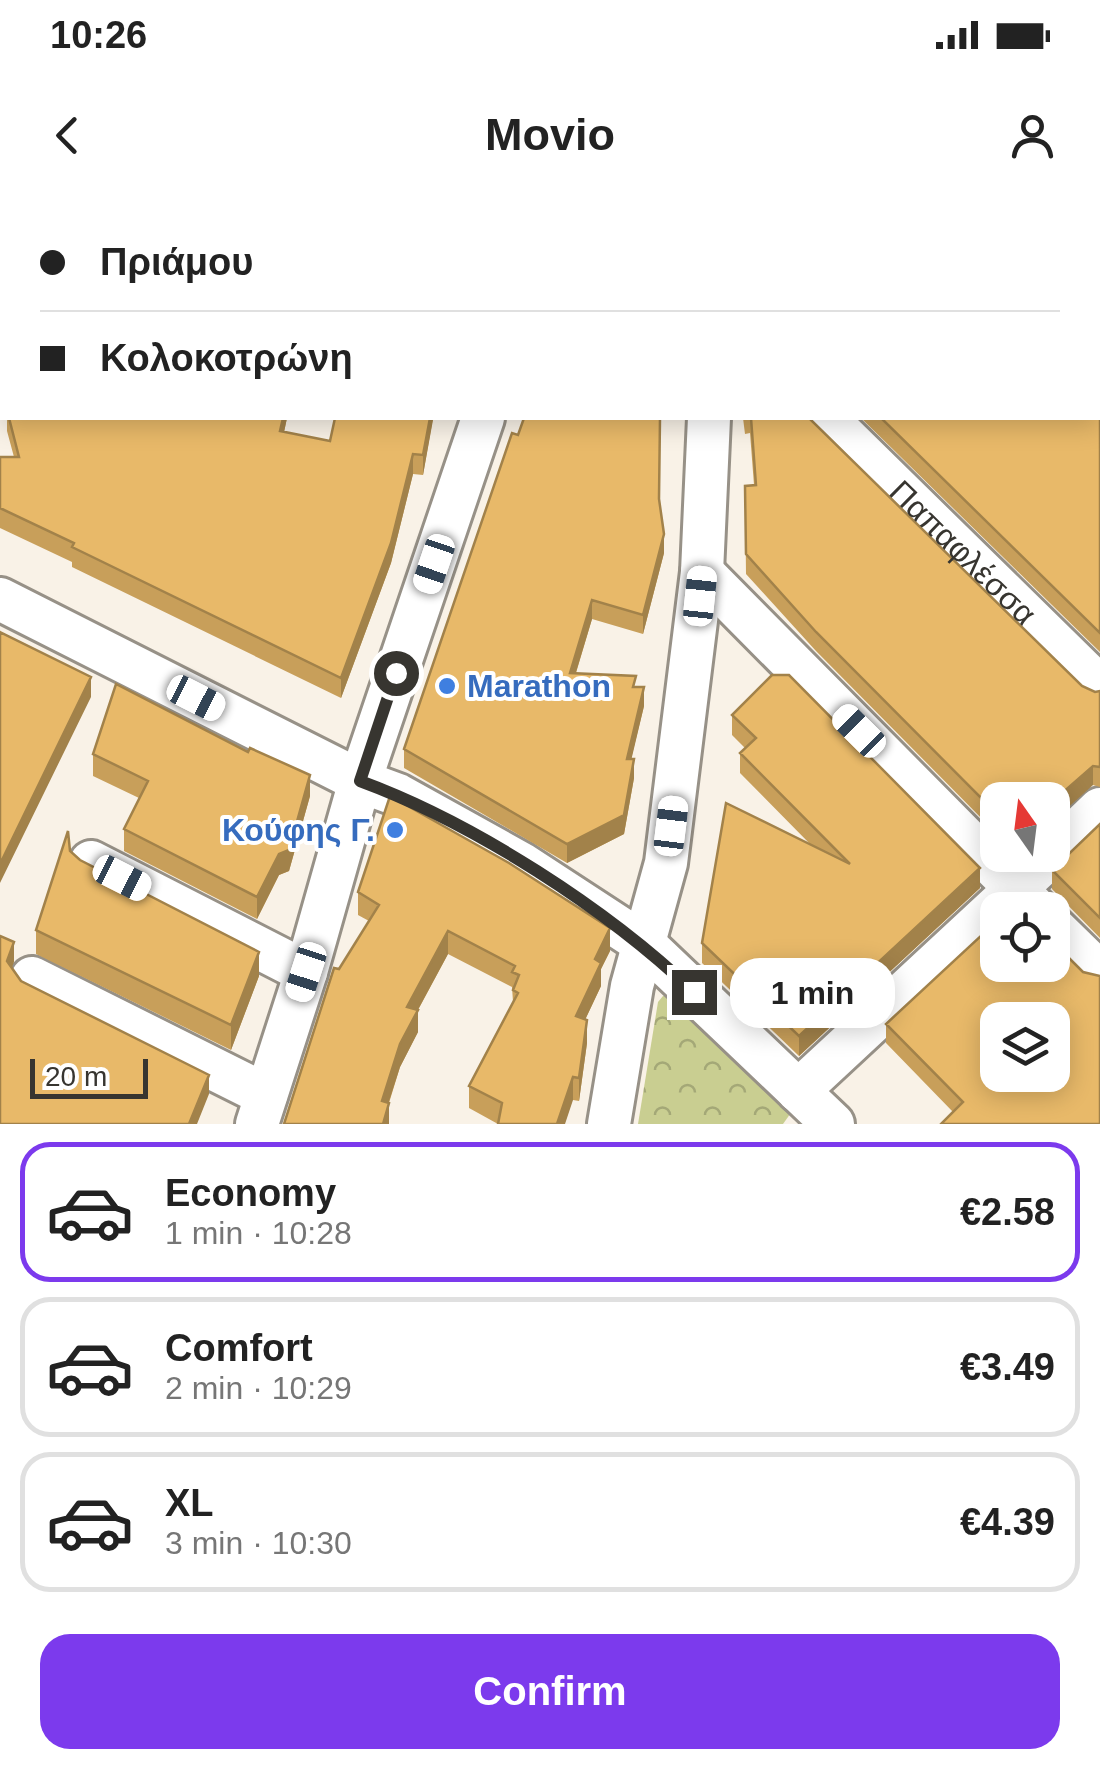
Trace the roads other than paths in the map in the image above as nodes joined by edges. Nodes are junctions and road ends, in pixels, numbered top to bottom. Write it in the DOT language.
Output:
graph roads {
  1 [pos="482,420"];
  2 [pos="709,420"];
  3 [pos="828,420"];
  4 [pos="702,572"];
  5 [pos="0,599"];
  6 [pos="1100,688"];
  7 [pos="360,781"];
  8 [pos="1100,809"];
  9 [pos="1070,838"];
  10 [pos="92,862"];
  11 [pos="1018,892"];
  12 [pos="642,943"];
  13 [pos="1070,944"];
  14 [pos="980,948"];
  15 [pos="306,972"];
  16 [pos="1100,973"];
  17 [pos="32,978"];
  18 [pos="261,1110"];
  19 [pos="821,1115"];
  20 [pos="608,1124"];
  1 -- 7 [label="street"];
  2 -- 4 [label="street"];
  3 -- 6 [label="street, Παπαφλέσσα"];
  4 -- 11 [label="street"];
  4 -- 12 [label="street"];
  5 -- 7 [label="street"];
  7 -- 12 [label="street"];
  7 -- 15 [label="street"];
  8 -- 9 [label="street"];
  10 -- 15 [label="street"];
  12 -- 19 [label="street"];
  12 -- 20 [label="street"];
  13 -- 16 [label="street"];
  14 -- 19 [label="street"];
  15 -- 18 [label="street"];
  17 -- 18 [label="street"];
}
